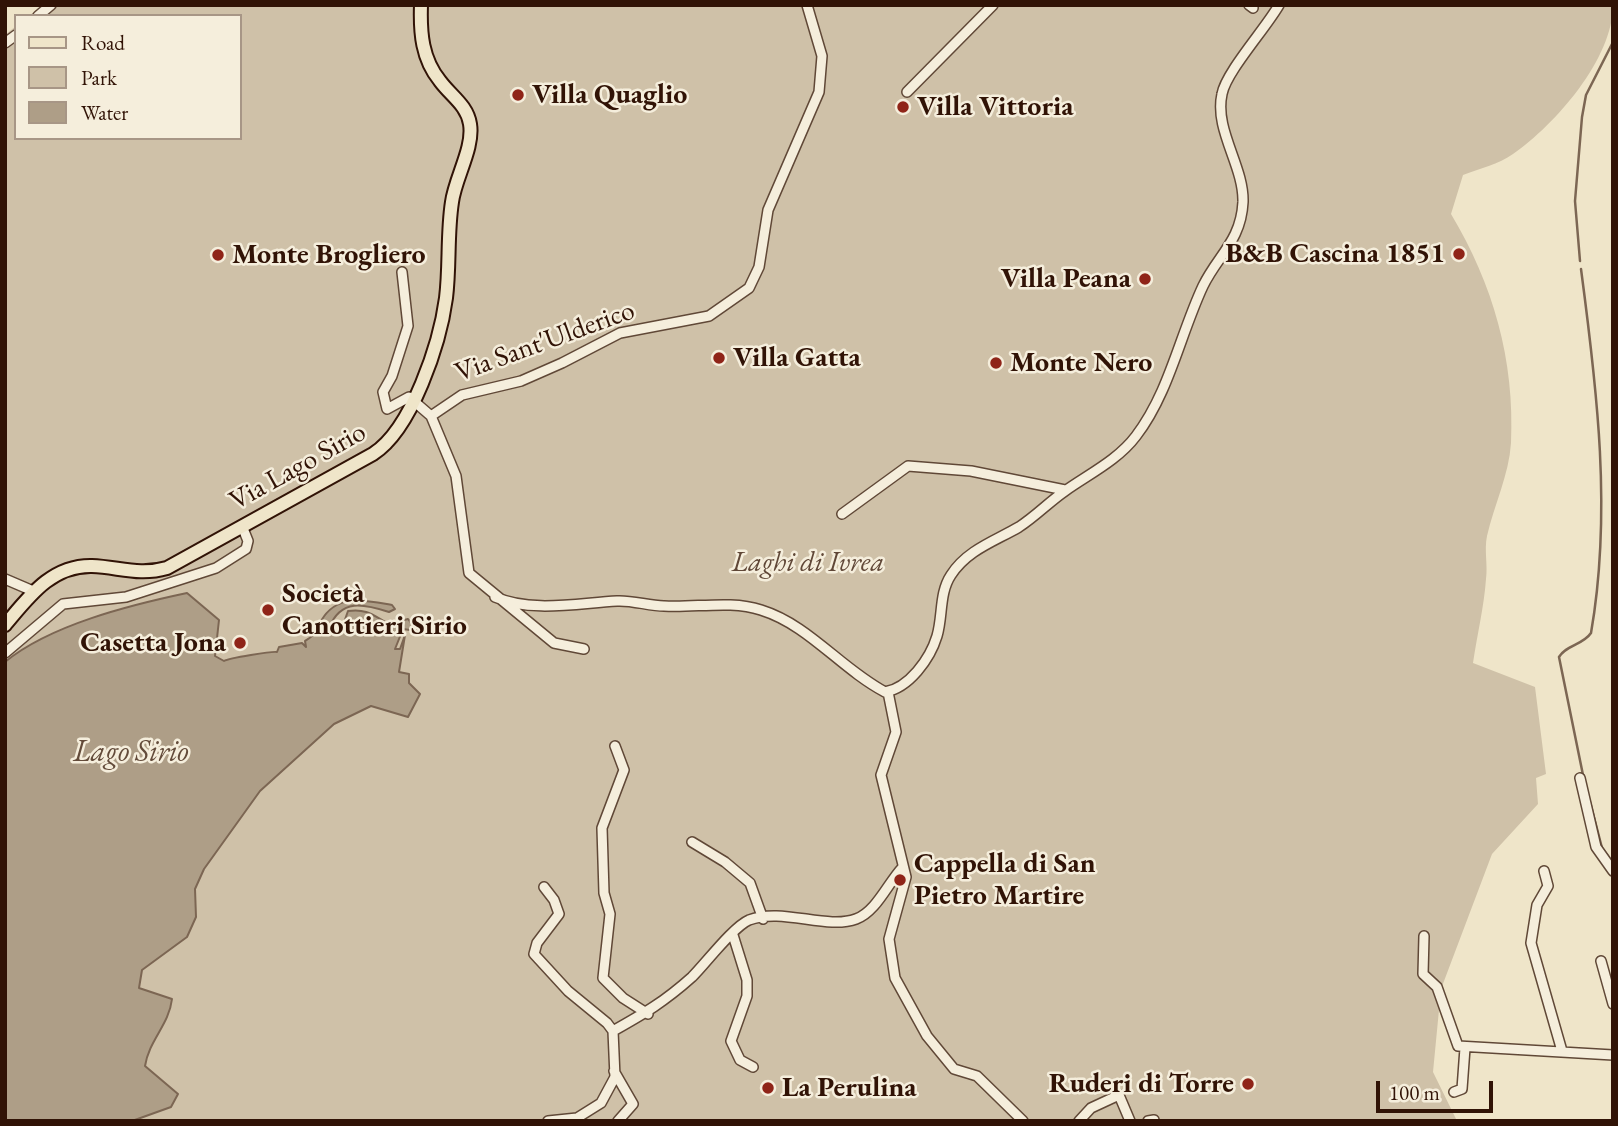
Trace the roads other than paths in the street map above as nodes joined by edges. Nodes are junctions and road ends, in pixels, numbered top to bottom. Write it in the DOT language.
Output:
graph roads {
  1 [pos="421,5"];
  2 [pos="807,5"];
  3 [pos="993,5"];
  4 [pos="1279,5"];
  5 [pos="907,92"];
  6 [pos="402,272"];
  7 [pos="414,404"];
  8 [pos="431,416"];
  9 [pos="1065,490"];
  10 [pos="842,514"];
  11 [pos="244,531"];
  12 [pos="5,579"];
  13 [pos="33,591"];
  14 [pos="495,597"];
  15 [pos="5,625"];
  16 [pos="584,649"];
  17 [pos="5,653"];
  18 [pos="888,692"];
  19 [pos="615,746"];
  20 [pos="1580,778"];
  21 [pos="692,842"];
  22 [pos="902,868"];
  23 [pos="1544,871"];
  24 [pos="1613,871"];
  25 [pos="544,887"];
  26 [pos="763,919"];
  27 [pos="733,935"];
  28 [pos="1424,936"];
  29 [pos="1601,961"];
  30 [pos="1613,1004"];
  31 [pos="648,1014"];
  32 [pos="613,1031"];
  33 [pos="1465,1048"];
  34 [pos="1562,1051"];
  35 [pos="1613,1055"];
  36 [pos="753,1067"];
  37 [pos="614,1071"];
  38 [pos="1454,1092"];
  39 [pos="548,1121"];
  40 [pos="618,1121"];
  41 [pos="1023,1121"];
  42 [pos="1079,1121"];
  43 [pos="1130,1121"];
  1 -- 7 [label="main road, Via Lago Sirio"];
  2 -- 8 [label="street, Via Sant'Ulderico"];
  3 -- 5 [label="street"];
  4 -- 9 [label="street"];
  6 -- 7 [label="street"];
  7 -- 8 [label="street"];
  7 -- 13 [label="main road, Via Lago Sirio"];
  8 -- 14 [label="street"];
  9 -- 10 [label="street"];
  9 -- 18 [label="street"];
  11 -- 17 [label="street"];
  12 -- 13 [label="street"];
  13 -- 15 [label="main road, Via Lago Sirio"];
  14 -- 16 [label="street"];
  14 -- 18 [label="street"];
  18 -- 22 [label="street"];
  19 -- 31 [label="street"];
  20 -- 24 [label="street"];
  21 -- 26 [label="street"];
  22 -- 26 [label="street"];
  22 -- 41 [label="street"];
  23 -- 34 [label="street"];
  25 -- 32 [label="street"];
  26 -- 27 [label="street"];
  27 -- 31 [label="street"];
  27 -- 36 [label="street"];
  28 -- 33 [label="street"];
  29 -- 30 [label="street"];
  31 -- 32 [label="street"];
  32 -- 37 [label="street"];
  33 -- 34 [label="street"];
  33 -- 38 [label="street"];
  34 -- 35 [label="street"];
  37 -- 39 [label="street"];
  37 -- 40 [label="street"];
  42 -- 43 [label="street"];
}
